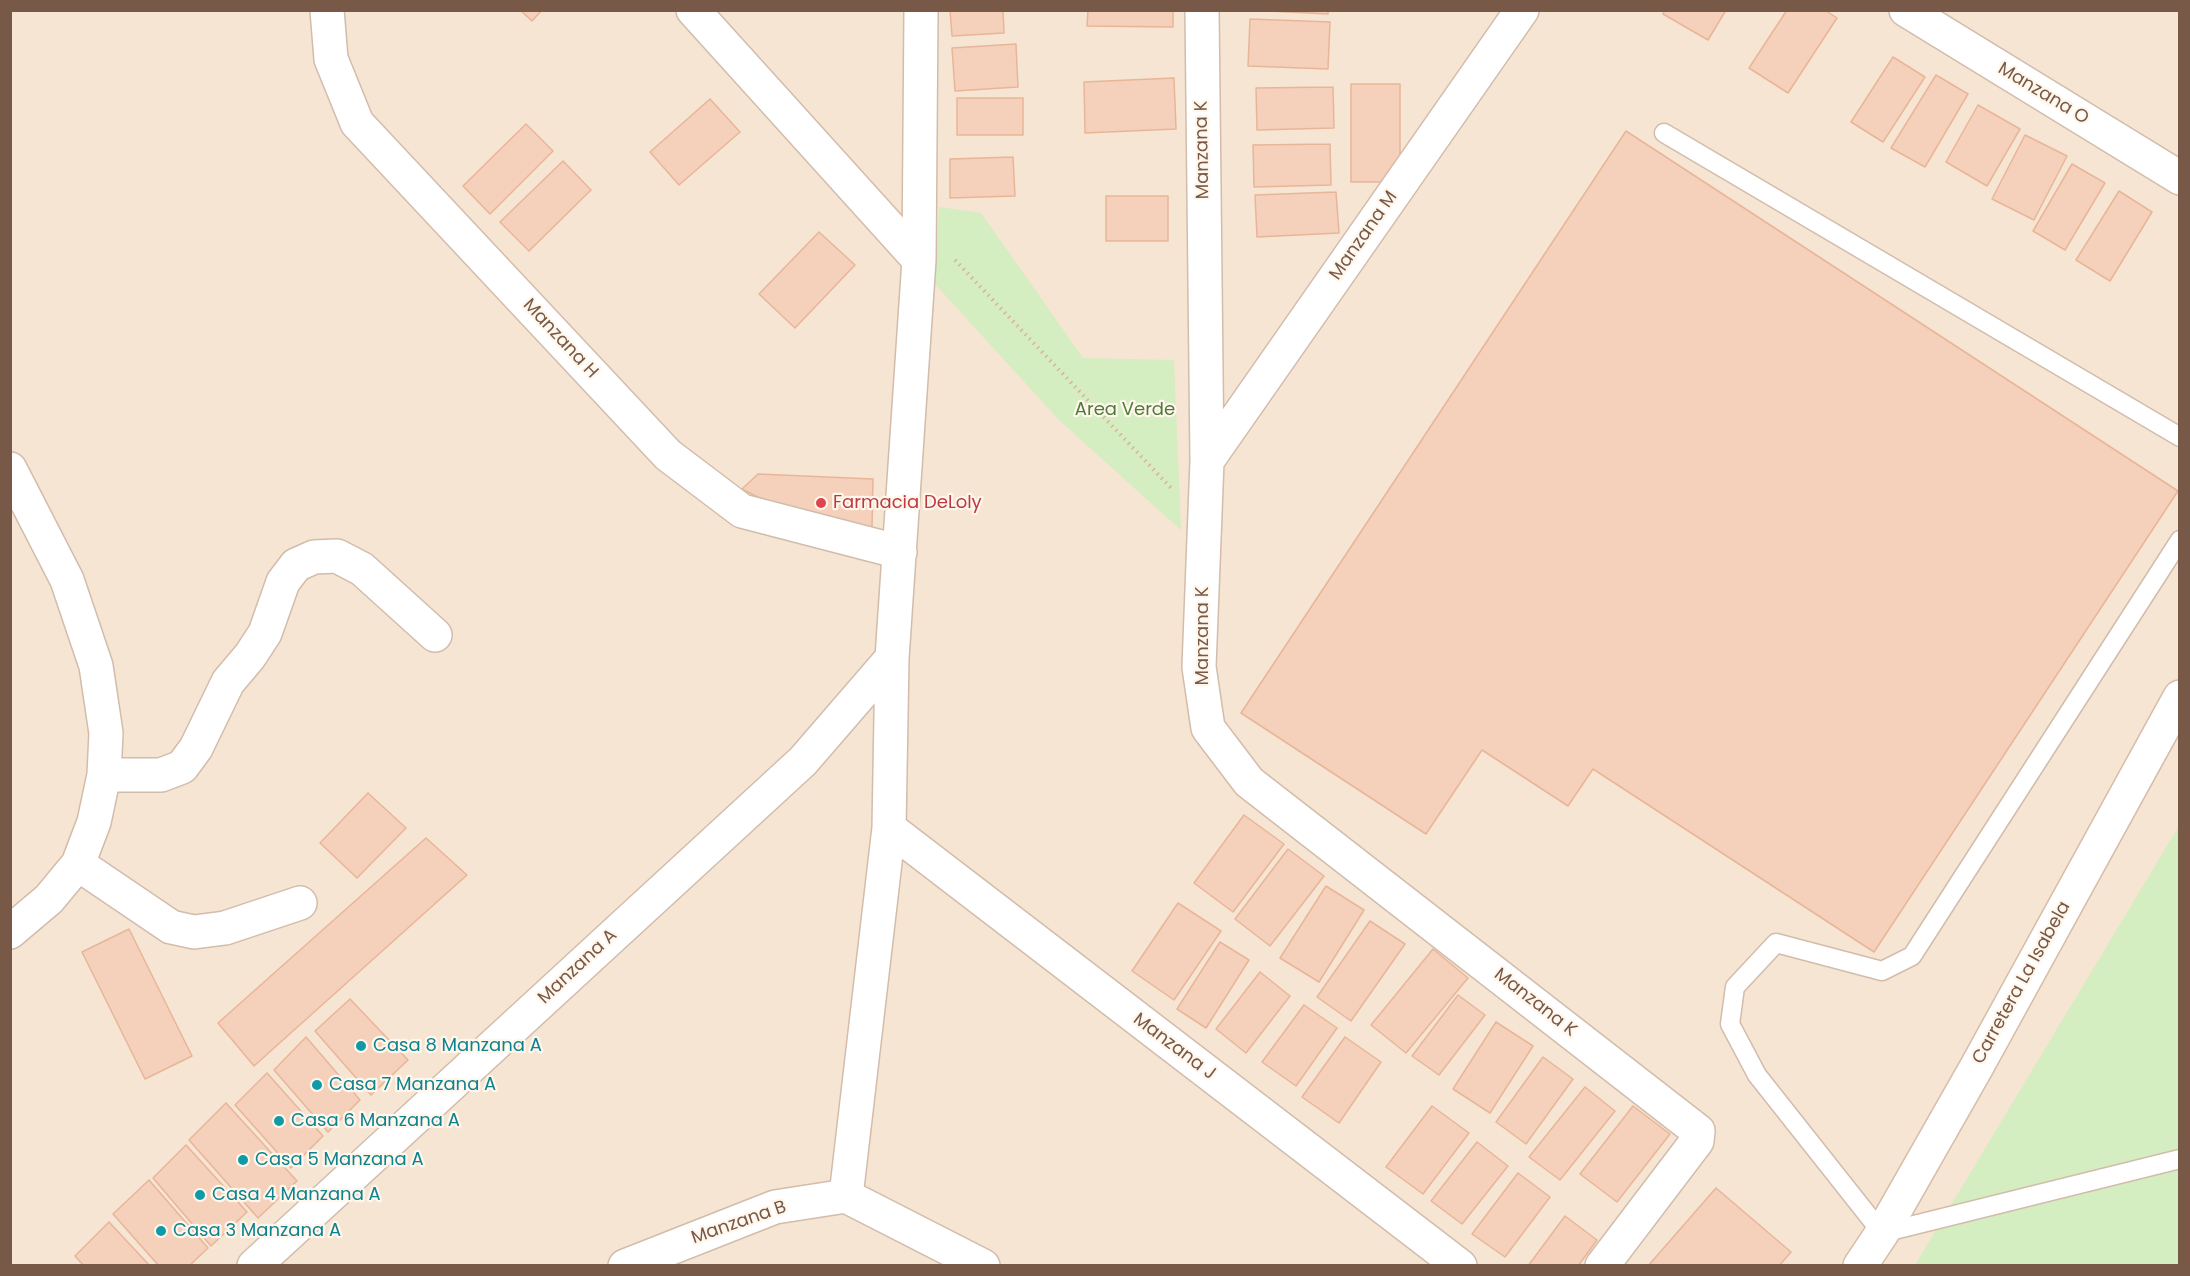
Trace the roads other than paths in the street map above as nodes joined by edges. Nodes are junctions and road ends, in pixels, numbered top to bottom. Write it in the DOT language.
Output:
graph roads {
  1 [pos="327,10"];
  2 [pos="693,10"];
  3 [pos="921,10"];
  4 [pos="1202,10"];
  5 [pos="1522,10"];
  6 [pos="1906,10"];
  7 [pos="1664,133"];
  8 [pos="2180,178"];
  9 [pos="919,260"];
  10 [pos="2180,437"];
  11 [pos="1207,461"];
  12 [pos="10,468"];
  13 [pos="2180,540"];
  14 [pos="900,552"];
  15 [pos="435,635"];
  16 [pos="892,658"];
  17 [pos="2180,697"];
  18 [pos="104,775"];
  19 [pos="889,828"];
  20 [pos="78,864"];
  21 [pos="300,903"];
  22 [pos="10,932"];
  23 [pos="2180,1158"];
  24 [pos="846,1196"];
  25 [pos="1882,1233"];
  26 [pos="254,1266"];
  27 [pos="625,1266"];
  28 [pos="984,1266"];
  29 [pos="1460,1266"];
  30 [pos="1602,1266"];
  31 [pos="1860,1266"];
  1 -- 14 [label="street, Manzana H"];
  2 -- 9 [label="street"];
  3 -- 9 [label="street"];
  4 -- 11 [label="street, Manzana K"];
  5 -- 11 [label="street, Manzana M"];
  6 -- 8 [label="street, Manzana O"];
  7 -- 10 [label="lane"];
  9 -- 14 [label="street"];
  11 -- 30 [label="street, Manzana K"];
  12 -- 18 [label="street"];
  13 -- 25 [label="lane"];
  14 -- 16 [label="street"];
  15 -- 18 [label="street"];
  16 -- 19 [label="street"];
  16 -- 26 [label="street, Manzana A"];
  17 -- 25 [label="street, Carretera La Isabela"];
  18 -- 20 [label="street"];
  19 -- 24 [label="street"];
  19 -- 29 [label="street, Manzana J"];
  20 -- 21 [label="street"];
  20 -- 22 [label="street"];
  23 -- 25 [label="lane"];
  24 -- 27 [label="street, Manzana B"];
  24 -- 28 [label="street"];
  25 -- 31 [label="street, Carretera La Isabela"];
}
